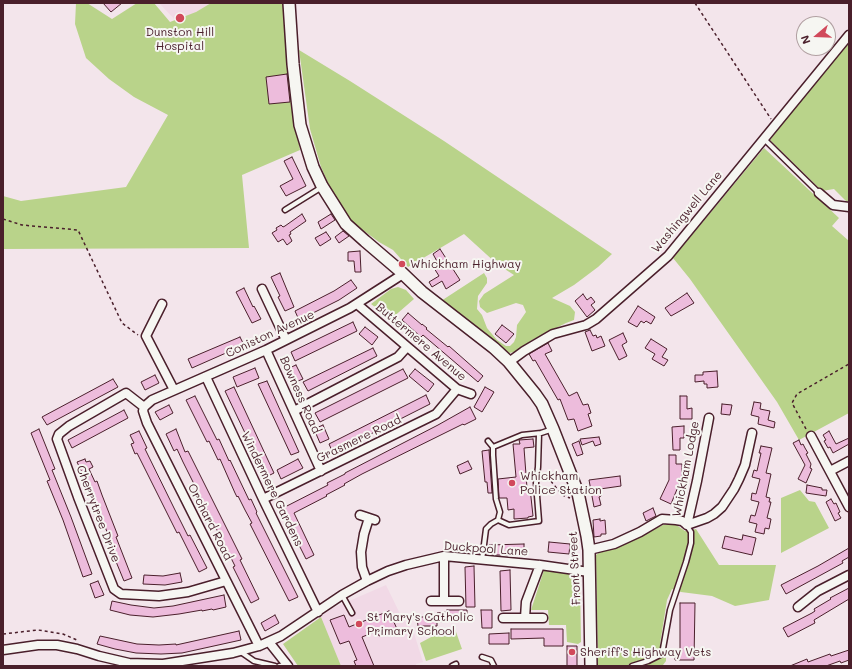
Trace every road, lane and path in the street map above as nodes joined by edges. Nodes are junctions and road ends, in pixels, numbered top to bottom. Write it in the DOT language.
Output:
graph roads {
  1 [pos="289,3"];
  2 [pos="695,3"];
  3 [pos="849,35"];
  4 [pos="774,124"];
  5 [pos="763,139"];
  6 [pos="322,186"];
  7 [pos="819,193"];
  8 [pos="849,207"];
  9 [pos="285,210"];
  10 [pos="3,219"];
  11 [pos="403,274"];
  12 [pos="262,289"];
  13 [pos="162,304"];
  14 [pos="357,304"];
  15 [pos="141,337"];
  16 [pos="286,340"];
  17 [pos="408,347"];
  18 [pos="266,350"];
  19 [pos="508,362"];
  20 [pos="849,364"];
  21 [pos="206,377"];
  22 [pos="457,389"];
  23 [pos="174,390"];
  24 [pos="471,394"];
  25 [pos="144,408"];
  26 [pos="294,411"];
  27 [pos="708,418"];
  28 [pos="554,429"];
  29 [pos="752,433"];
  30 [pos="539,434"];
  31 [pos="811,436"];
  32 [pos="488,441"];
  33 [pos="494,447"];
  34 [pos="849,461"];
  35 [pos="321,471"];
  36 [pos="830,471"];
  37 [pos="538,474"];
  38 [pos="580,498"];
  39 [pos="263,499"];
  40 [pos="849,506"];
  41 [pos="360,515"];
  42 [pos="498,520"];
  43 [pos="687,525"];
  44 [pos="589,550"];
  45 [pos="444,556"];
  46 [pos="482,560"];
  47 [pos="540,565"];
  48 [pos="589,572"];
  49 [pos="849,575"];
  50 [pos="368,580"];
  51 [pos="226,582"];
  52 [pos="342,596"];
  53 [pos="431,601"];
  54 [pos="444,601"];
  55 [pos="459,601"];
  56 [pos="798,607"];
  57 [pos="318,612"];
  58 [pos="352,613"];
  59 [pos="503,618"];
  60 [pos="525,618"];
  61 [pos="543,618"];
  62 [pos="3,634"];
  63 [pos="78,641"];
  64 [pos="269,642"];
  65 [pos="259,646"];
  66 [pos="3,650"];
  67 [pos="239,650"];
  68 [pos="482,657"];
  69 [pos="129,664"];
  70 [pos="275,666"];
  71 [pos="285,666"];
  72 [pos="494,666"];
  73 [pos="590,666"];
  74 [pos="632,666"];
  1 -- 6 [label="main road"];
  2 -- 4 [label="path"];
  3 -- 4 [label="street, Washingwell Lane"];
  4 -- 5 [label="street, Washingwell Lane"];
  5 -- 7 [label="lane"];
  5 -- 19 [label="street, Washingwell Lane"];
  6 -- 9 [label="lane"];
  6 -- 11 [label="main road"];
  7 -- 8 [label="street"];
  10 -- 15 [label="path"];
  11 -- 14 [label="street, Coniston Avenue"];
  11 -- 19 [label="main road"];
  12 -- 16 [label="street"];
  13 -- 23 [label="street"];
  14 -- 16 [label="street, Coniston Avenue"];
  14 -- 17 [label="street, Buttermere Avenue"];
  16 -- 18 [label="street, Coniston Avenue"];
  17 -- 22 [label="street, Buttermere Avenue"];
  17 -- 26 [label="street"];
  18 -- 21 [label="street, Coniston Avenue"];
  18 -- 26 [label="street, Bowness Road"];
  19 -- 28 [label="main road, Front Street"];
  20 -- 31 [label="path"];
  21 -- 23 [label="street, Coniston Avenue"];
  21 -- 39 [label="street, Windermere Gardens"];
  22 -- 24 [label="street, Buttermere Avenue"];
  22 -- 35 [label="street, Grasmere Road"];
  23 -- 25 [label="street, Coniston Avenue"];
  25 -- 51 [label="street, Orchard Road"];
  25 -- 51 [label="street, Cherrytree Drive"];
  26 -- 35 [label="street, Bowness Road"];
  27 -- 43 [label="street, Whickham Lodge"];
  28 -- 30 [label="lane"];
  28 -- 38 [label="main road, Front Street"];
  29 -- 43 [label="street"];
  30 -- 33 [label="lane"];
  30 -- 37 [label="lane"];
  31 -- 36 [label="street"];
  32 -- 33 [label="lane"];
  33 -- 42 [label="lane"];
  34 -- 36 [label="street"];
  35 -- 39 [label="street, Grasmere Road"];
  36 -- 40 [label="street"];
  37 -- 38 [label="path"];
  37 -- 42 [label="lane"];
  38 -- 44 [label="main road, Front Street"];
  39 -- 57 [label="street, Windermere Gardens"];
  41 -- 50 [label="street"];
  42 -- 46 [label="lane"];
  43 -- 44 [label="street"];
  43 -- 74 [label="lane"];
  44 -- 48 [label="main road, Front Street"];
  45 -- 46 [label="street, Duckpool Lane"];
  45 -- 50 [label="street, Duckpool Lane"];
  45 -- 54 [label="street"];
  46 -- 47 [label="street, Duckpool Lane"];
  47 -- 48 [label="street, Duckpool Lane"];
  47 -- 60 [label="street"];
  48 -- 73 [label="main road, Front Street"];
  49 -- 56 [label="street"];
  50 -- 52 [label="street, Duckpool Lane"];
  51 -- 65 [label="street, Orchard Road"];
  52 -- 57 [label="street, Duckpool Lane"];
  52 -- 58 [label="lane"];
  53 -- 54 [label="street"];
  54 -- 55 [label="street"];
  57 -- 64 [label="street, Duckpool Lane"];
  59 -- 60 [label="street"];
  60 -- 61 [label="street"];
  62 -- 63 [label="path"];
  64 -- 65 [label="street, Duckpool Lane"];
  64 -- 71 [label="street"];
  65 -- 67 [label="street, Duckpool Lane"];
  66 -- 69 [label="street, Duckpool Lane"];
  67 -- 69 [label="street, Duckpool Lane"];
  67 -- 70 [label="lane"];
  68 -- 72 [label="lane"];
}
